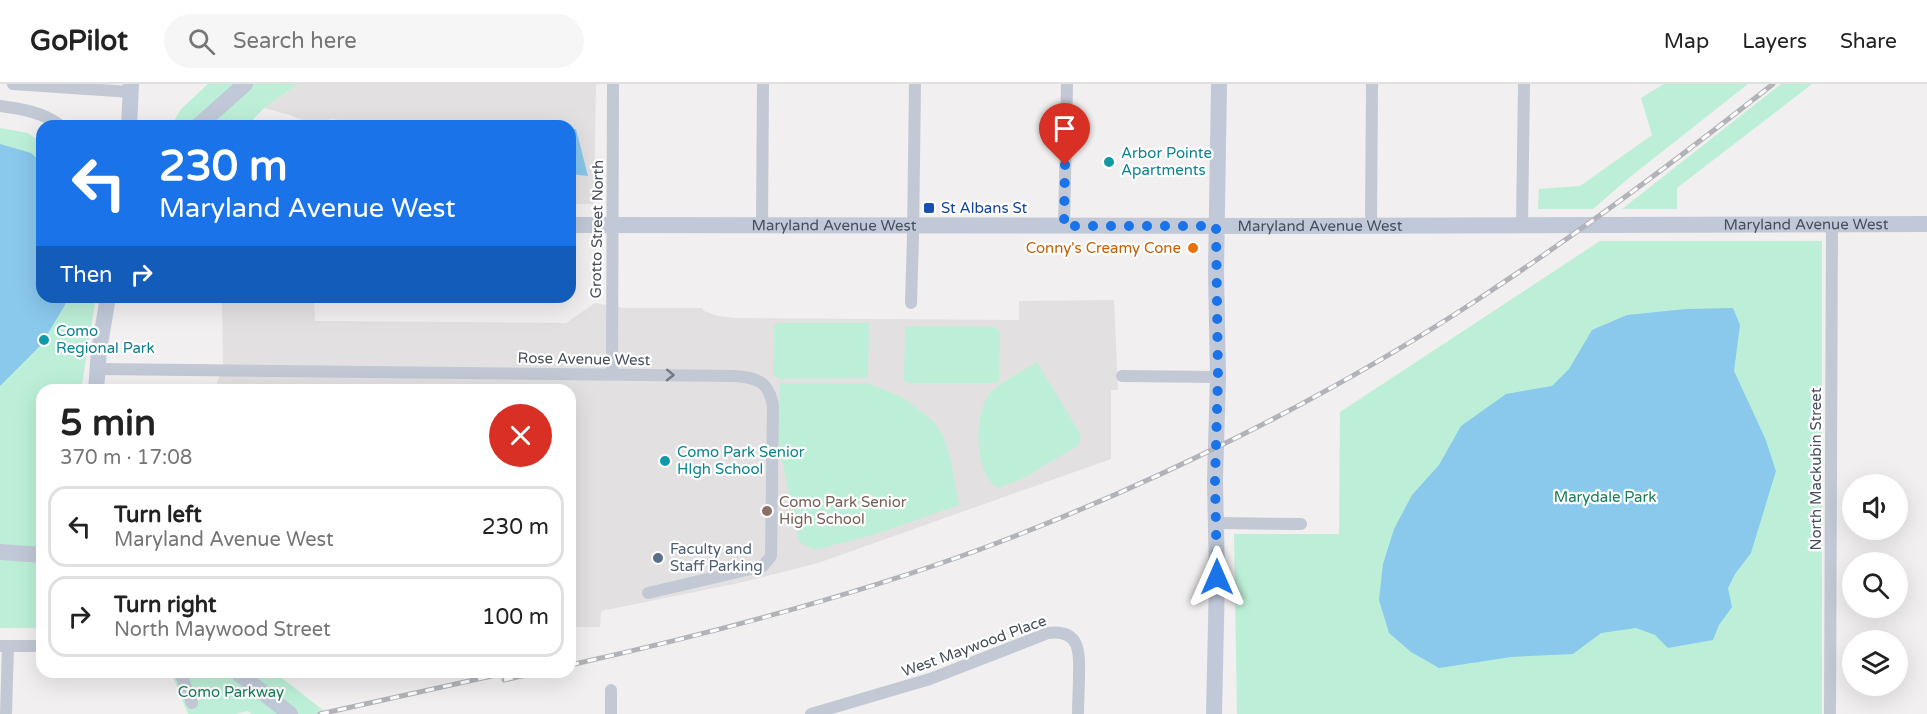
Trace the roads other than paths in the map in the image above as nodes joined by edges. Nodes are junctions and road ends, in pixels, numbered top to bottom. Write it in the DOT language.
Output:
graph roads {
  1 [pos="13,84"];
  2 [pos="245,84"];
  3 [pos="613,84"];
  4 [pos="763,84"];
  5 [pos="915,84"];
  6 [pos="1067,84"];
  7 [pos="1219,84"];
  8 [pos="1372,84"];
  9 [pos="1524,84"];
  10 [pos="131,88"];
  11 [pos="0,106"];
  12 [pos="50,120"];
  13 [pos="129,120"];
  14 [pos="205,120"];
  15 [pos="762,224"];
  16 [pos="1832,224"];
  17 [pos="1927,224"];
  18 [pos="576,225"];
  19 [pos="613,225"];
  20 [pos="914,225"];
  21 [pos="1522,225"];
  22 [pos="1064,226"];
  23 [pos="1216,226"];
  24 [pos="1371,226"];
  25 [pos="107,303"];
  26 [pos="910,303"];
  27 [pos="97,369"];
  28 [pos="612,375"];
  29 [pos="1122,376"];
  30 [pos="1218,377"];
  31 [pos="96,384"];
  32 [pos="1217,524"];
  33 [pos="1301,524"];
  34 [pos="36,545"];
  35 [pos="4,552"];
  36 [pos="36,555"];
  37 [pos="648,593"];
  38 [pos="4,646"];
  39 [pos="36,646"];
  40 [pos="182,678"];
  41 [pos="245,678"];
  42 [pos="611,690"];
  43 [pos="192,703"];
  44 [pos="6,714"];
  45 [pos="290,714"];
  46 [pos="611,714"];
  47 [pos="811,714"];
  48 [pos="1078,714"];
  49 [pos="1215,714"];
  50 [pos="1830,714"];
  1 -- 10 [label="street"];
  2 -- 14 [label="main road"];
  3 -- 19 [label="street, Grotto Street North"];
  4 -- 15 [label="street"];
  5 -- 20 [label="street"];
  6 -- 22 [label="street"];
  7 -- 23 [label="main road"];
  8 -- 24 [label="street"];
  9 -- 21 [label="street"];
  10 -- 13 [label="main road"];
  11 -- 12 [label="street"];
  15 -- 19 [label="main road, Maryland Avenue West"];
  15 -- 20 [label="main road, Maryland Avenue West"];
  16 -- 17 [label="main road, Maryland Avenue West"];
  16 -- 21 [label="main road, Maryland Avenue West"];
  16 -- 50 [label="street, North Mackubin Street"];
  18 -- 19 [label="main road, Maryland Avenue West"];
  19 -- 28 [label="street, Grotto Street North"];
  20 -- 22 [label="main road, Maryland Avenue West"];
  20 -- 26 [label="street"];
  21 -- 24 [label="main road, Maryland Avenue West"];
  22 -- 23 [label="main road, Maryland Avenue West"];
  23 -- 24 [label="main road, Maryland Avenue West"];
  23 -- 30 [label="main road"];
  25 -- 27 [label="main road"];
  27 -- 28 [label="street, Rose Avenue West"];
  27 -- 31 [label="main road"];
  28 -- 37 [label="street, Rose Avenue West, one-way"];
  29 -- 30 [label="street"];
  30 -- 32 [label="main road"];
  32 -- 33 [label="street"];
  32 -- 49 [label="main road"];
  34 -- 35 [label="main road"];
  35 -- 36 [label="main road"];
  38 -- 39 [label="street"];
  38 -- 44 [label="street"];
  40 -- 43 [label="street"];
  41 -- 45 [label="main road"];
  42 -- 46 [label="street"];
  47 -- 48 [label="street, West Maywood Place"];
}
